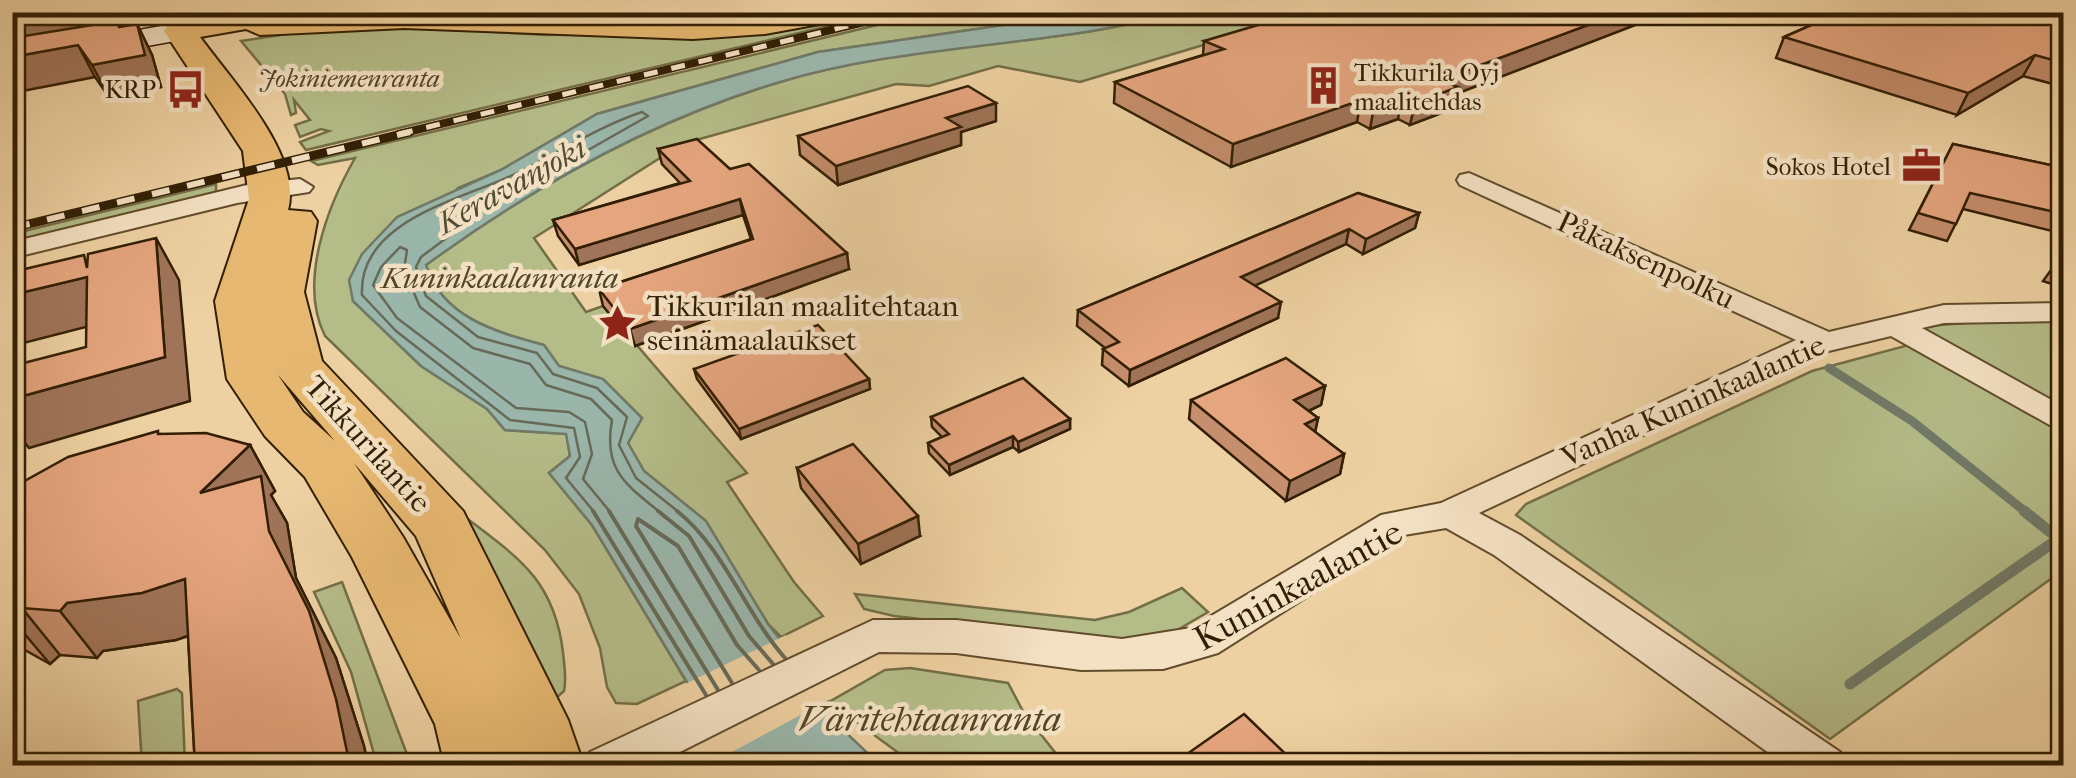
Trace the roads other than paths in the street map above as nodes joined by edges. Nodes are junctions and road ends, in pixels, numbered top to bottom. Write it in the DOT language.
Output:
graph roads {
  1 [pos="292,12"];
  2 [pos="556,12"];
  3 [pos="802,12"];
  4 [pos="836,12"];
  5 [pos="193,26"];
  6 [pos="12,62"];
  7 [pos="12,72"];
  8 [pos="1469,180"];
  9 [pos="280,191"];
  10 [pos="12,250"];
  11 [pos="2064,312"];
  12 [pos="1894,325"];
  13 [pos="1823,341"];
  14 [pos="2064,422"];
  15 [pos="1452,514"];
  16 [pos="482,766"];
  17 [pos="546,766"];
  18 [pos="606,766"];
  19 [pos="1824,766"];
  1 -- 5 [label="main road"];
  2 -- 3 [label="main road"];
  4 -- 5 [label="main road"];
  5 -- 6 [label="main road"];
  5 -- 7 [label="main road"];
  5 -- 9 [label="main road, Tikkurilantie"];
  8 -- 13 [label="street, Påkaksenpolku"];
  9 -- 10 [label="street"];
  9 -- 16 [label="main road, Tikkurilantie"];
  9 -- 17 [label="main road, Tikkurilantie"];
  11 -- 12 [label="street, Vanha Kuninkaalantie"];
  12 -- 13 [label="street, Vanha Kuninkaalantie"];
  12 -- 14 [label="street"];
  13 -- 15 [label="street, Vanha Kuninkaalantie"];
  15 -- 18 [label="street, Kuninkaalantie"];
  15 -- 19 [label="street"];
}
